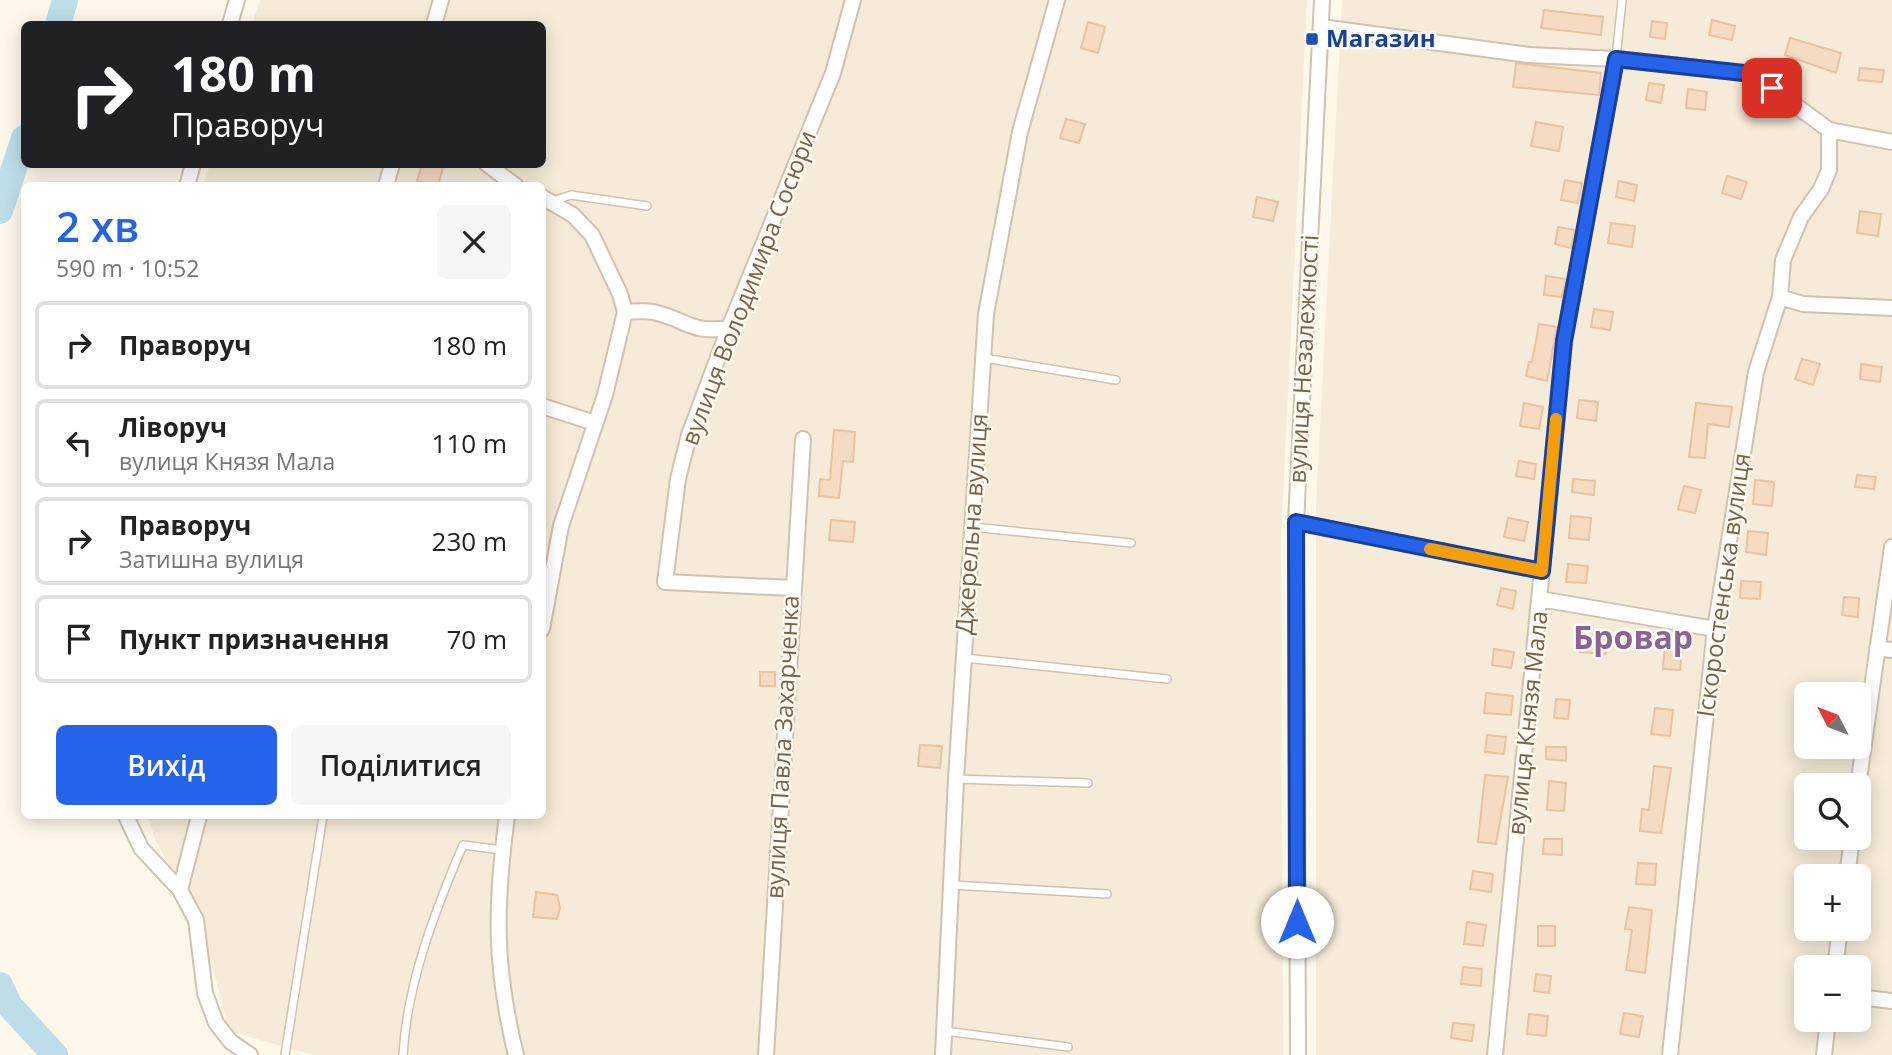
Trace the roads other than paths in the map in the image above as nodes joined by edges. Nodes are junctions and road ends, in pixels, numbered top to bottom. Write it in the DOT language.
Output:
graph roads {
  1 [pos="237,0"];
  2 [pos="441,0"];
  3 [pos="853,0"];
  4 [pos="1057,0"];
  5 [pos="1322,0"];
  6 [pos="1622,0"];
  7 [pos="231,21"];
  8 [pos="434,21"];
  9 [pos="1321,27"];
  10 [pos="1616,59"];
  11 [pos="1829,130"];
  12 [pos="1892,142"];
  13 [pos="492,168"];
  14 [pos="511,182"];
  15 [pos="547,199"];
  16 [pos="647,206"];
  17 [pos="1780,297"];
  18 [pos="1892,308"];
  19 [pos="625,312"];
  20 [pos="729,328"];
  21 [pos="983,358"];
  22 [pos="1116,380"];
  23 [pos="546,407"];
  24 [pos="595,423"];
  25 [pos="803,439"];
  26 [pos="1296,522"];
  27 [pos="972,527"];
  28 [pos="1131,543"];
  29 [pos="1892,547"];
  30 [pos="1542,571"];
  31 [pos="793,588"];
  32 [pos="1540,599"];
  33 [pos="546,607"];
  34 [pos="1714,629"];
  35 [pos="1877,648"];
  36 [pos="1892,650"];
  37 [pos="964,658"];
  38 [pos="1167,679"];
  39 [pos="1860,773"];
  40 [pos="956,779"];
  41 [pos="1088,783"];
  42 [pos="127,819"];
  43 [pos="198,819"];
  44 [pos="323,819"];
  45 [pos="507,819"];
  46 [pos="502,850"];
  47 [pos="951,885"];
  48 [pos="180,890"];
  49 [pos="1107,894"];
  50 [pos="1871,999"];
  51 [pos="1892,1001"];
  52 [pos="944,1031"];
  53 [pos="1827,1032"];
  54 [pos="1069,1047"];
  55 [pos="250,1055"];
  56 [pos="285,1055"];
  57 [pos="403,1055"];
  58 [pos="516,1055"];
  59 [pos="766,1055"];
  60 [pos="943,1055"];
  61 [pos="1298,1055"];
  62 [pos="1495,1055"];
  63 [pos="1670,1055"];
  64 [pos="1824,1055"];
  1 -- 7 [label="street"];
  2 -- 8 [label="street"];
  3 -- 20 [label="street, вулиця Володимира Сосюри"];
  4 -- 21 [label="street, Джерельна вулиця"];
  5 -- 9 [label="street, вулиця Незалежності"];
  6 -- 10 [label="lane"];
  9 -- 10 [label="street"];
  9 -- 26 [label="street, вулиця Незалежності"];
  10 -- 11 [label="street"];
  10 -- 30 [label="street, вулиця Князя Мала"];
  11 -- 12 [label="street"];
  11 -- 17 [label="street, Іскоростенська вулиця"];
  13 -- 14 [label="street"];
  15 -- 16 [label="lane"];
  15 -- 19 [label="street"];
  17 -- 18 [label="street"];
  17 -- 34 [label="street, Іскоростенська вулиця"];
  19 -- 20 [label="street"];
  19 -- 24 [label="street"];
  20 -- 31 [label="street, вулиця Володимира Сосюри"];
  21 -- 22 [label="lane"];
  21 -- 27 [label="street, Джерельна вулиця"];
  23 -- 24 [label="street"];
  24 -- 33 [label="street"];
  25 -- 31 [label="street, вулиця Павла Захарченка"];
  26 -- 30 [label="street"];
  26 -- 61 [label="street, вулиця Незалежності"];
  27 -- 28 [label="lane"];
  27 -- 37 [label="street, Джерельна вулиця"];
  29 -- 35 [label="street"];
  30 -- 32 [label="street, вулиця Князя Мала"];
  31 -- 59 [label="street, вулиця Павла Захарченка"];
  32 -- 34 [label="street"];
  32 -- 62 [label="street, вулиця Князя Мала"];
  34 -- 63 [label="street, Іскоростенська вулиця"];
  35 -- 36 [label="street"];
  35 -- 39 [label="street"];
  37 -- 38 [label="lane"];
  37 -- 40 [label="street, Джерельна вулиця"];
  40 -- 41 [label="lane"];
  40 -- 47 [label="street, Джерельна вулиця"];
  42 -- 48 [label="street"];
  43 -- 48 [label="street"];
  44 -- 56 [label="lane"];
  45 -- 46 [label="street"];
  46 -- 57 [label="lane"];
  46 -- 58 [label="street"];
  47 -- 49 [label="lane"];
  47 -- 52 [label="street, Джерельна вулиця"];
  48 -- 55 [label="street"];
  50 -- 51 [label="street"];
  52 -- 54 [label="lane"];
  52 -- 60 [label="street, Джерельна вулиця"];
  53 -- 64 [label="street"];
}
